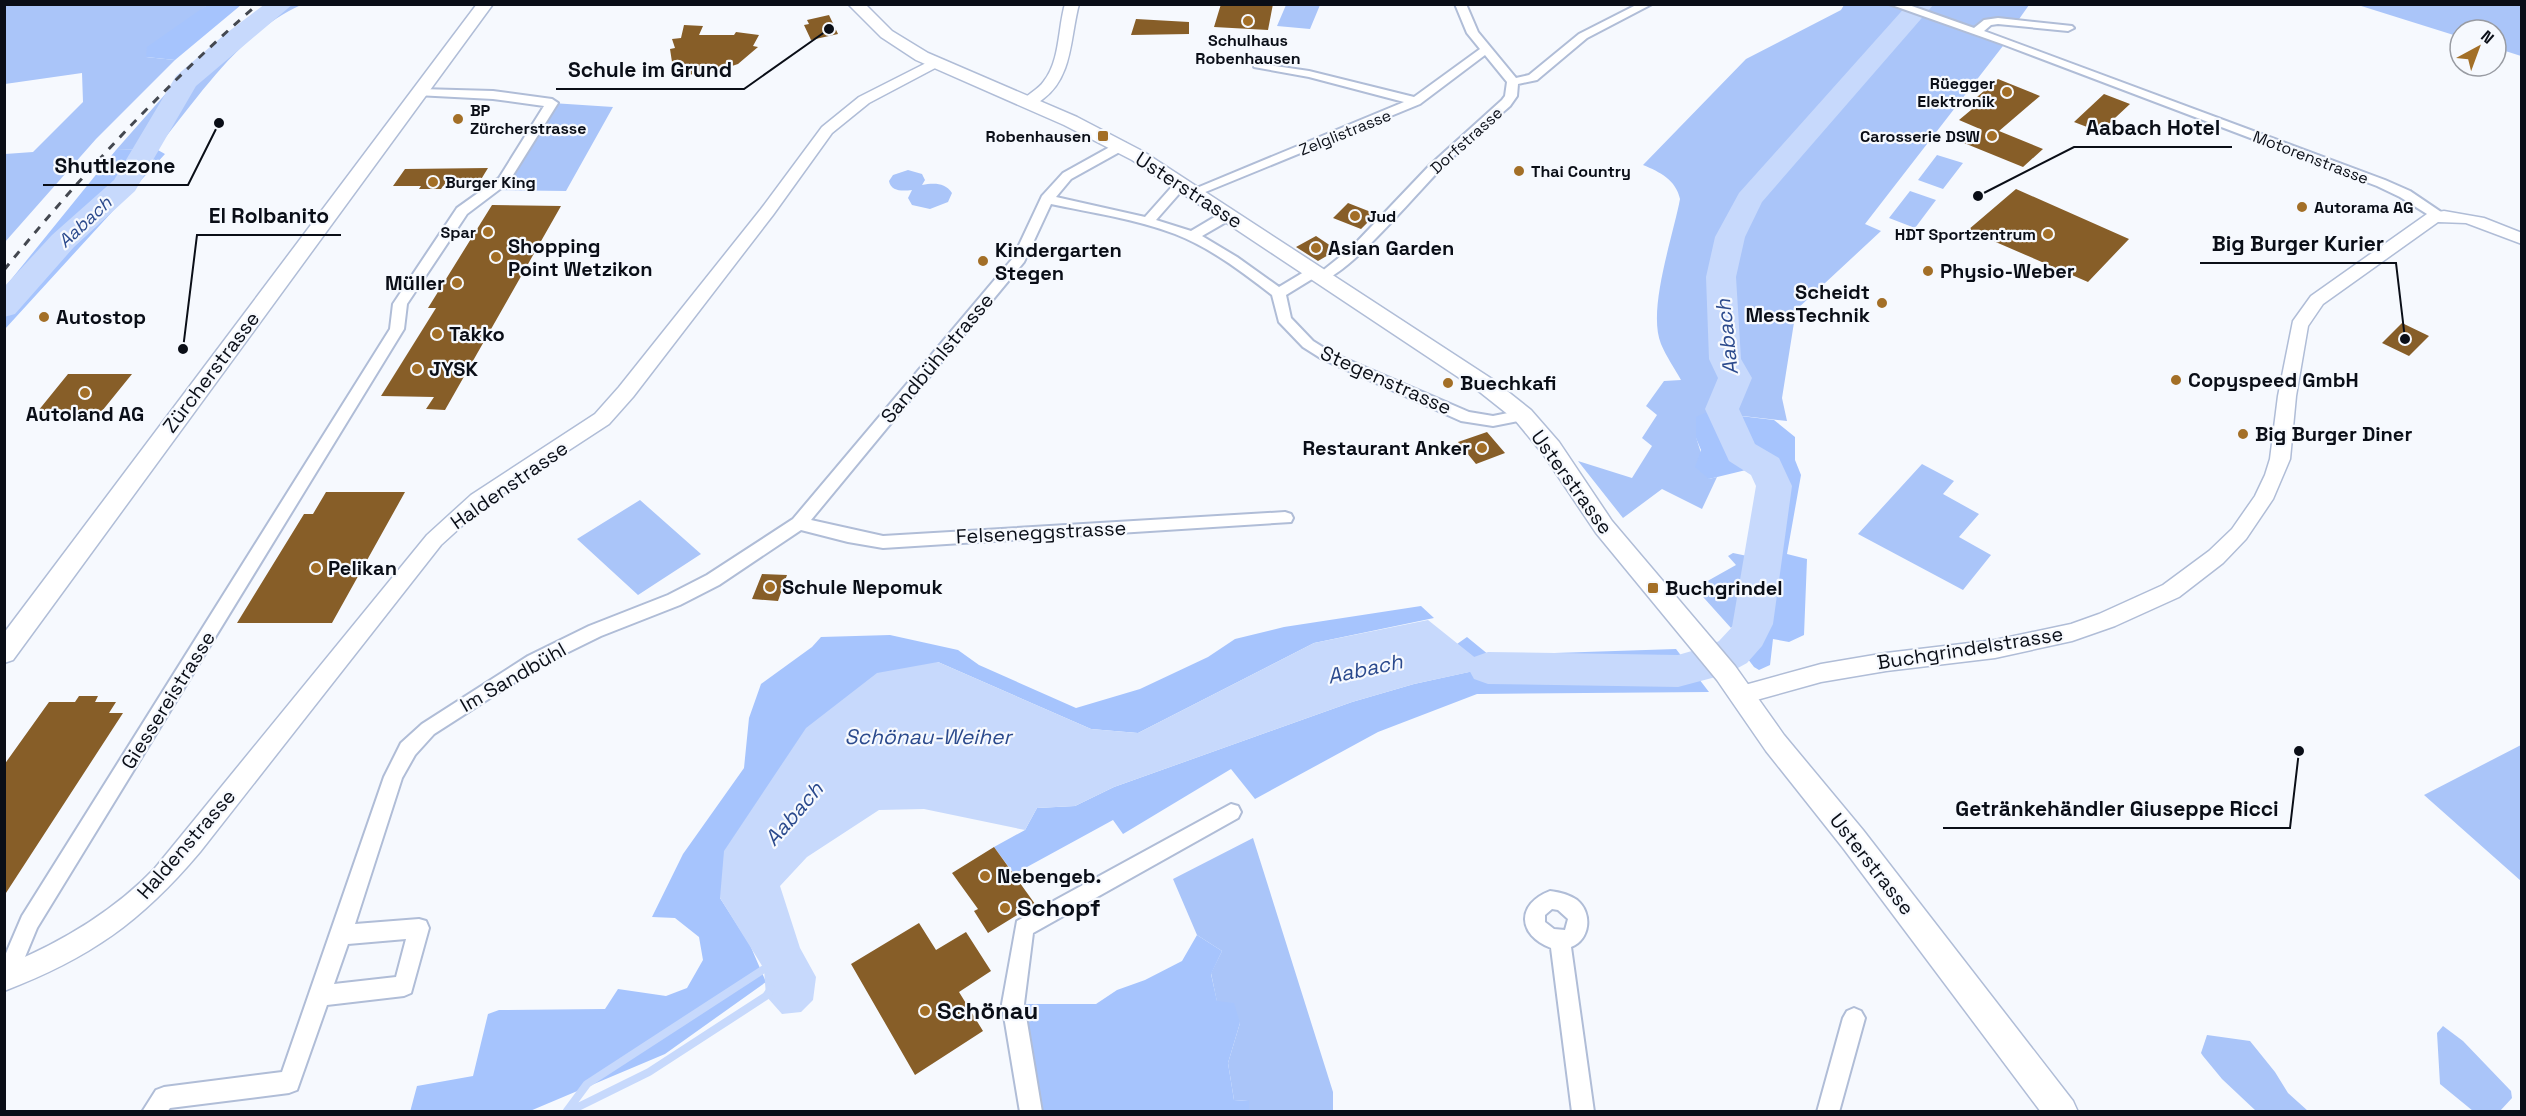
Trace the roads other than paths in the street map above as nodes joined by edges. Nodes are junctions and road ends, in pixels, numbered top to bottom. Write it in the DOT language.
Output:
graph roads {
  1 [pos="485,4"];
  2 [pos="856,4"];
  3 [pos="1072,4"];
  4 [pos="1460,4"];
  5 [pos="1647,4"];
  6 [pos="1896,5"];
  7 [pos="2068,28"];
  8 [pos="1977,32"];
  9 [pos="1485,50"];
  10 [pos="934,63"];
  11 [pos="1258,65"];
  12 [pos="1513,82"];
  13 [pos="420,93"];
  14 [pos="1416,101"];
  15 [pos="1028,103"];
  16 [pos="1121,146"];
  17 [pos="1187,188"];
  18 [pos="1047,199"];
  19 [pos="1228,215"];
  20 [pos="2439,216"];
  21 [pos="1147,222"];
  22 [pos="1191,237"];
  23 [pos="2522,239"];
  24 [pos="1319,275"];
  25 [pos="1279,293"];
  26 [pos="1523,415"];
  27 [pos="1285,518"];
  28 [pos="799,523"];
  29 [pos="4,653"];
  30 [pos="1742,695"];
  31 [pos="1231,812"];
  32 [pos="341,935"];
  33 [pos="1560,941"];
  34 [pos="5,979"];
  35 [pos="320,996"];
  36 [pos="1854,1017"];
  37 [pos="153,1112"];
  38 [pos="1031,1112"];
  39 [pos="1583,1112"];
  40 [pos="1828,1112"];
  41 [pos="2062,1112"];
  1 -- 13 [label="main road, Zürcherstrasse"];
  2 -- 10 [label="main road, Usterstrasse"];
  3 -- 15 [label="street"];
  4 -- 9 [label="street"];
  5 -- 12 [label="street, Dorfstrasse"];
  6 -- 8 [label="street, Motorenstrasse"];
  7 -- 8 [label="street"];
  8 -- 20 [label="street, Motorenstrasse"];
  9 -- 12 [label="street"];
  9 -- 14 [label="street, Zelglistrasse"];
  10 -- 15 [label="main road, Usterstrasse"];
  10 -- 34 [label="street, Haldenstrasse"];
  11 -- 14 [label="street"];
  12 -- 24 [label="street, Dorfstrasse"];
  13 -- 29 [label="main road, Zürcherstrasse"];
  13 -- 34 [label="street, Giessereistrasse"];
  14 -- 17 [label="street, Zelglistrasse"];
  15 -- 16 [label="main road, Usterstrasse"];
  16 -- 17 [label="main road, Usterstrasse"];
  16 -- 18 [label="street, Sandbühlstrasse"];
  17 -- 19 [label="main road, Usterstrasse"];
  17 -- 21 [label="street"];
  18 -- 21 [label="street"];
  18 -- 28 [label="street, Sandbühlstrasse"];
  19 -- 22 [label="street"];
  19 -- 24 [label="main road, Usterstrasse"];
  20 -- 23 [label="street, Motorenstrasse"];
  20 -- 30 [label="street, Buchgrindelstrasse"];
  21 -- 22 [label="street"];
  22 -- 25 [label="street"];
  24 -- 25 [label="street"];
  24 -- 26 [label="main road, Usterstrasse"];
  25 -- 26 [label="street, Stegenstrasse"];
  26 -- 30 [label="main road, Usterstrasse"];
  27 -- 28 [label="street, Felseneggstrasse"];
  28 -- 32 [label="street, Im Sandbühl"];
  30 -- 41 [label="main road, Usterstrasse"];
  31 -- 38 [label="street"];
  32 -- 35 [label="street, Im Sandbühl"];
  32 -- 35 [label="street"];
  33 -- 39 [label="street"];
  35 -- 37 [label="street, Im Sandbühl"];
  36 -- 40 [label="street"];
}
